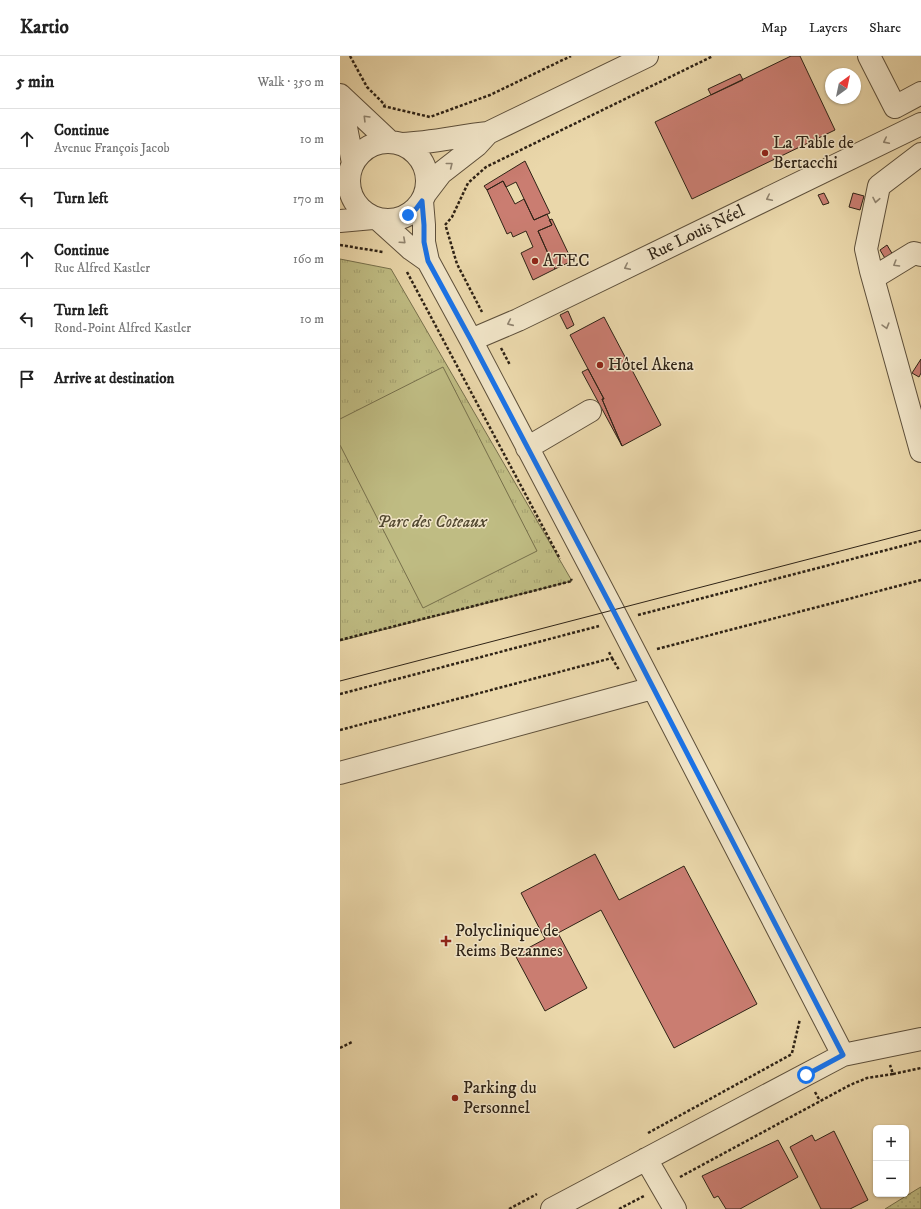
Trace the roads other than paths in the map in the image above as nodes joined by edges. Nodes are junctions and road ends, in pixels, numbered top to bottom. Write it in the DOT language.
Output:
graph roads {
  1 [pos="647,56"];
  2 [pos="869,56"];
  3 [pos="340,96"];
  4 [pos="919,97"];
  5 [pos="921,124"];
  6 [pos="488,133"];
  7 [pos="396,143"];
  8 [pos="921,154"];
  9 [pos="348,171"];
  10 [pos="423,198"];
  11 [pos="376,219"];
  12 [pos="340,221"];
  13 [pos="417,255"];
  14 [pos="921,255"];
  15 [pos="873,278"];
  16 [pos="471,340"];
  17 [pos="590,411"];
  18 [pos="527,448"];
  19 [pos="921,451"];
  20 [pos="653,688"];
  21 [pos="340,773"];
  22 [pos="921,1039"];
  23 [pos="843,1055"];
  24 [pos="646,1159"];
  25 [pos="552,1209"];
  26 [pos="676,1209"];
  1 -- 6 [label="street"];
  2 -- 4 [label="street"];
  7 -- 3 [label="street, one-way"];
  3 -- 9 [label="street"];
  5 -- 16 [label="street, Rue Louis Néel, one-way"];
  6 -- 7 [label="street"];
  10 -- 6 [label="street, one-way"];
  7 -- 9 [label="street"];
  7 -- 10 [label="street"];
  8 -- 15 [label="street, one-way"];
  9 -- 11 [label="street"];
  10 -- 11 [label="street"];
  10 -- 13 [label="street"];
  11 -- 12 [label="street"];
  11 -- 13 [label="street, one-way"];
  13 -- 16 [label="street"];
  14 -- 15 [label="street, one-way"];
  15 -- 19 [label="street, one-way"];
  16 -- 18 [label="street"];
  17 -- 18 [label="street"];
  18 -- 20 [label="street"];
  20 -- 21 [label="street"];
  20 -- 23 [label="street"];
  22 -- 23 [label="street"];
  23 -- 24 [label="street"];
  24 -- 25 [label="street"];
  24 -- 26 [label="street"];
}
